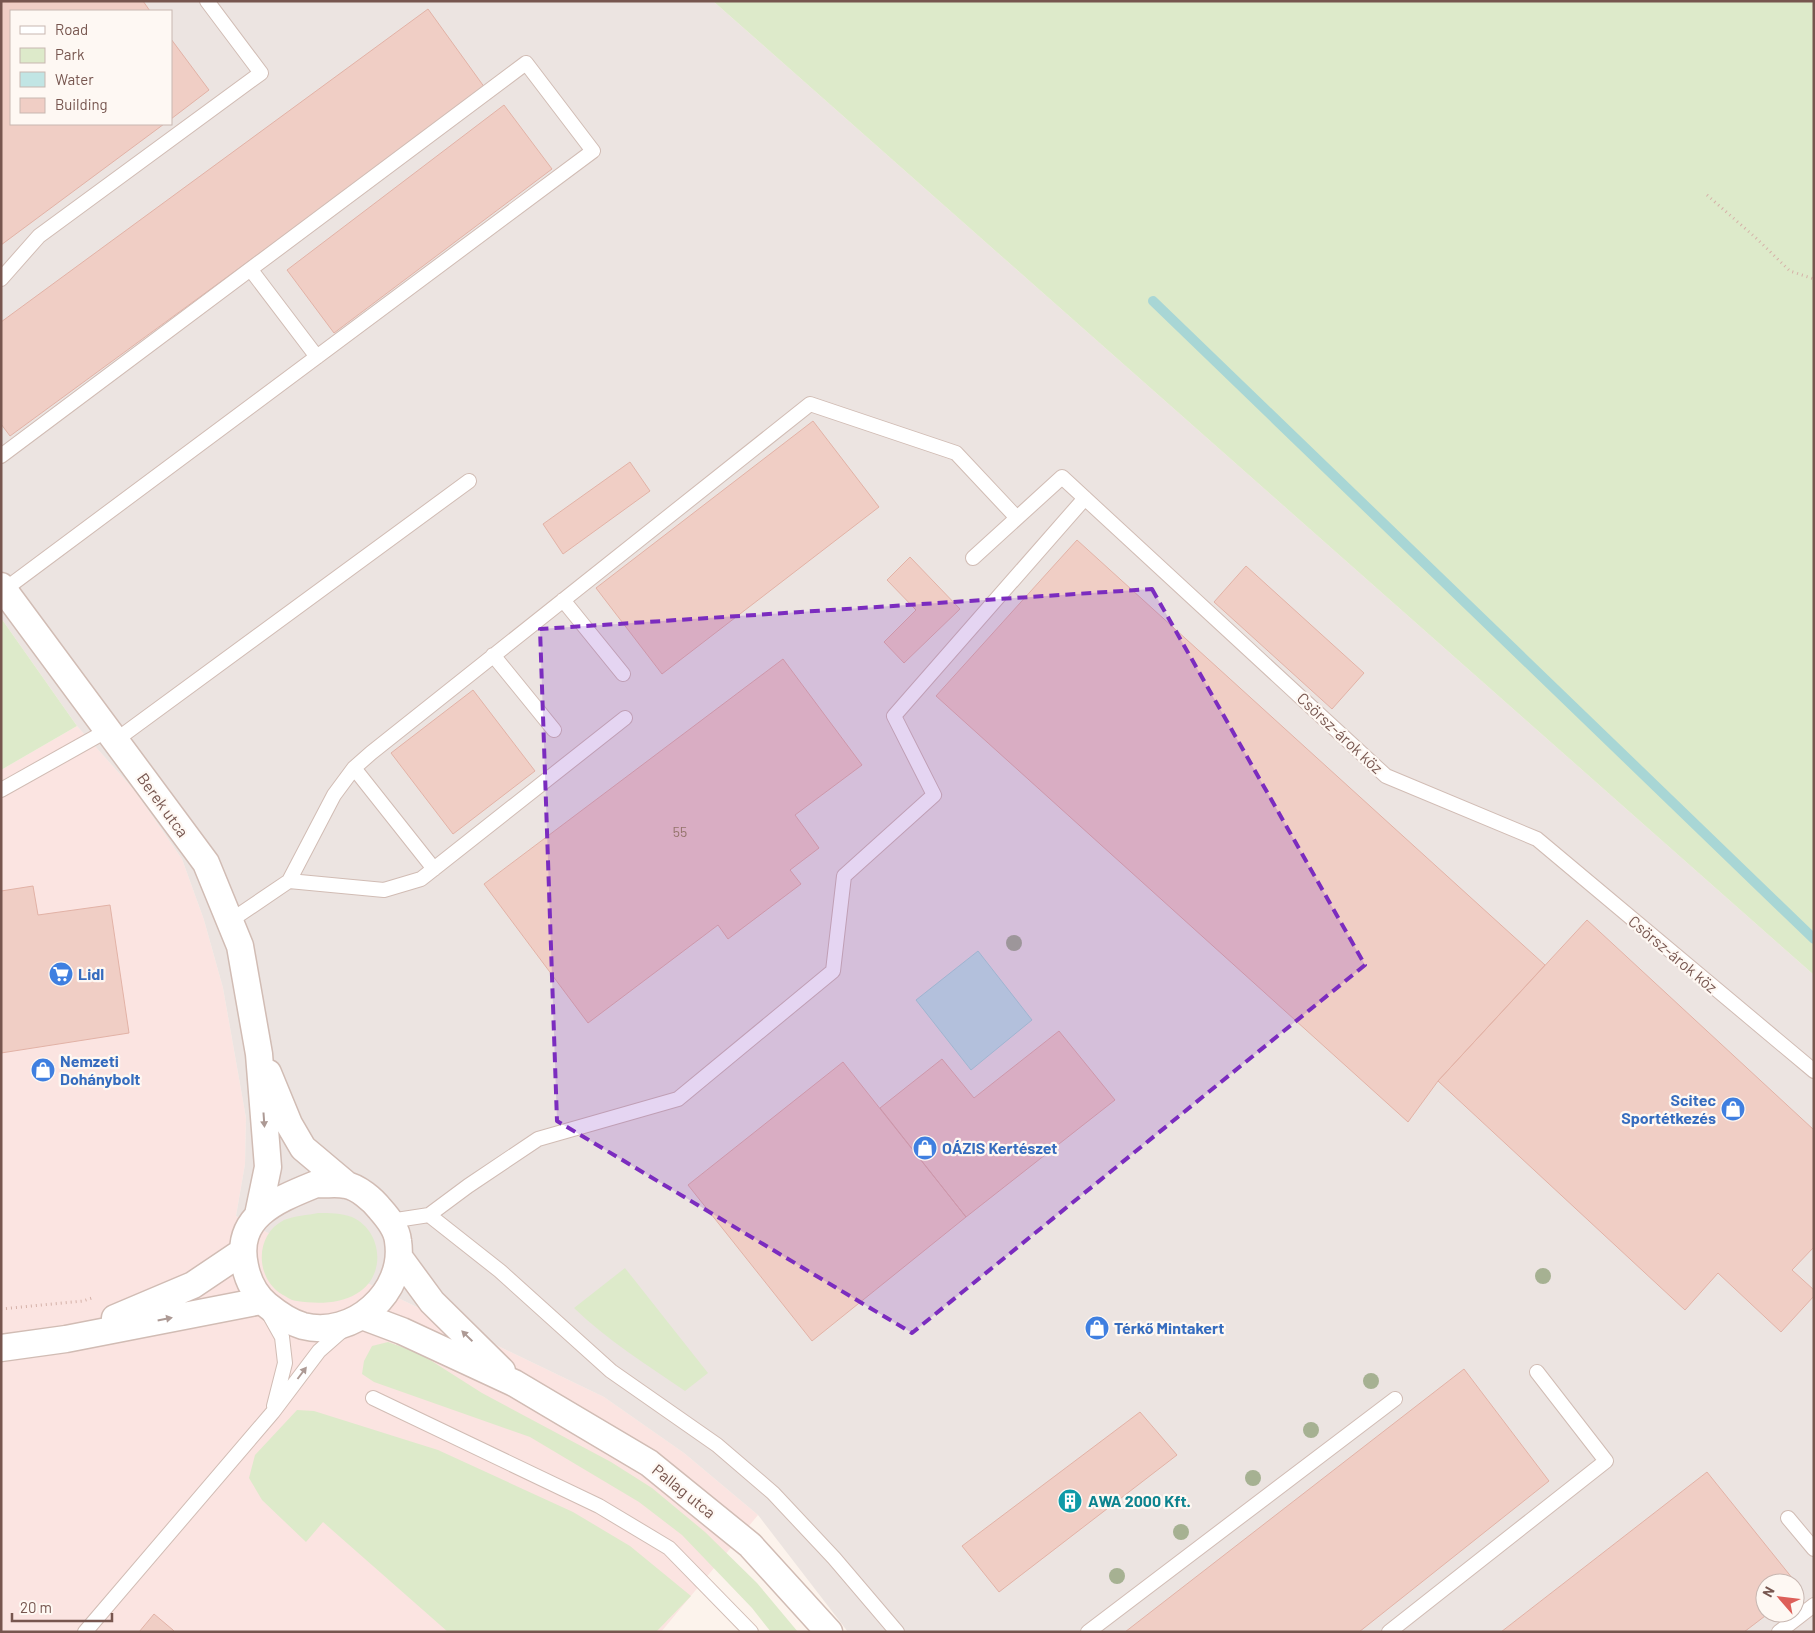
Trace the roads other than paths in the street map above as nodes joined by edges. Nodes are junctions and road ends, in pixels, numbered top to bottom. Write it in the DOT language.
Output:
graph roads {
  1 [pos="207,1"];
  2 [pos="251,270"];
  3 [pos="1,279"];
  4 [pos="317,357"];
  5 [pos="1,456"];
  6 [pos="469,482"];
  7 [pos="1085,498"];
  8 [pos="1017,518"];
  9 [pos="973,558"];
  10 [pos="3,588"];
  11 [pos="563,600"];
  12 [pos="493,655"];
  13 [pos="623,674"];
  14 [pos="625,718"];
  15 [pos="554,730"];
  16 [pos="112,735"];
  17 [pos="354,768"];
  18 [pos="1,790"];
  19 [pos="434,869"];
  20 [pos="289,881"];
  21 [pos="230,921"];
  22 [pos="259,1054"];
  23 [pos="1814,1071"];
  24 [pos="347,1185"];
  25 [pos="258,1215"];
  26 [pos="429,1215"];
  27 [pos="390,1221"];
  28 [pos="242,1252"];
  29 [pos="399,1257"];
  30 [pos="262,1301"];
  31 [pos="358,1318"];
  32 [pos="66,1339"];
  33 [pos="1,1348"];
  34 [pos="1537,1372"];
  35 [pos="514,1383"];
  36 [pos="373,1398"];
  37 [pos="1395,1399"];
  38 [pos="273,1412"];
  39 [pos="1788,1518"];
  40 [pos="1814,1549"];
  41 [pos="1814,1605"];
  42 [pos="85,1632"];
  43 [pos="751,1632"];
  44 [pos="829,1632"];
  45 [pos="897,1632"];
  46 [pos="1088,1632"];
  47 [pos="1389,1632"];
  48 [pos="1778,1632"];
  1 -- 3 [label="lane"];
  2 -- 4 [label="lane"];
  2 -- 4 [label="lane"];
  2 -- 5 [label="lane"];
  4 -- 10 [label="lane"];
  6 -- 16 [label="lane"];
  7 -- 8 [label="lane, Csörsz-árok köz"];
  7 -- 23 [label="lane, Csörsz-árok köz"];
  7 -- 26 [label="lane"];
  8 -- 9 [label="lane, Csörsz-árok köz"];
  8 -- 11 [label="lane"];
  10 -- 16 [label="street, Berek utca"];
  11 -- 12 [label="lane"];
  11 -- 13 [label="lane"];
  12 -- 15 [label="lane"];
  12 -- 17 [label="lane"];
  14 -- 19 [label="lane"];
  16 -- 18 [label="lane"];
  16 -- 21 [label="street, Berek utca"];
  17 -- 19 [label="lane"];
  17 -- 20 [label="lane"];
  19 -- 20 [label="lane"];
  20 -- 21 [label="lane"];
  21 -- 22 [label="street, Berek utca"];
  22 -- 24 [label="street, Berek utca"];
  22 -- 25 [label="street, Berek utca, one-way"];
  24 -- 25 [label="street"];
  24 -- 27 [label="street"];
  25 -- 28 [label="street"];
  26 -- 27 [label="lane"];
  26 -- 45 [label="lane"];
  27 -- 29 [label="street"];
  28 -- 30 [label="street"];
  28 -- 32 [label="street"];
  29 -- 31 [label="street"];
  35 -- 29 [label="street, Pallag utca, one-way"];
  30 -- 31 [label="street"];
  32 -- 30 [label="street, one-way"];
  30 -- 38 [label="lane"];
  31 -- 35 [label="street, Pallag utca"];
  38 -- 31 [label="lane, one-way"];
  32 -- 33 [label="street"];
  34 -- 47 [label="lane"];
  35 -- 44 [label="street, Pallag utca"];
  36 -- 43 [label="lane"];
  37 -- 46 [label="lane"];
  38 -- 42 [label="lane"];
  39 -- 40 [label="lane"];
  41 -- 48 [label="lane"];
}
